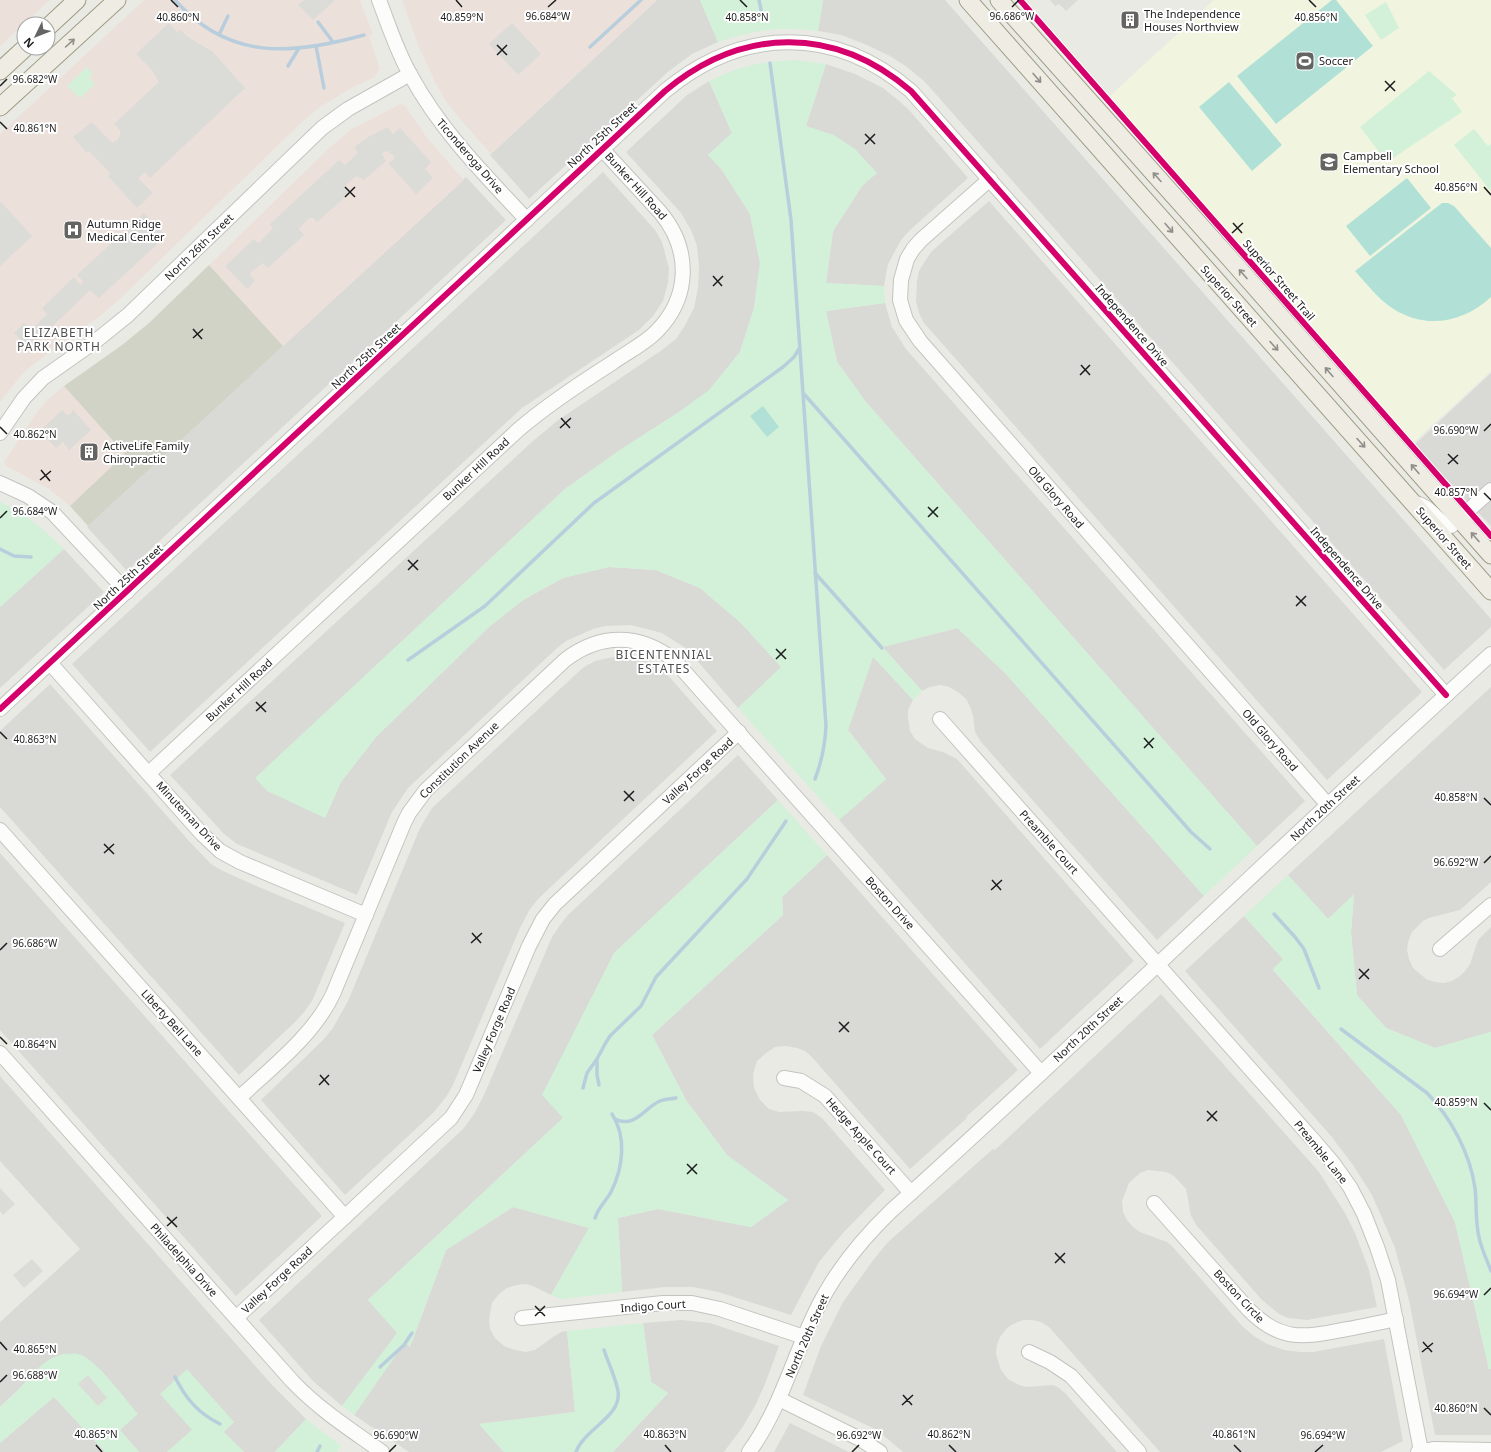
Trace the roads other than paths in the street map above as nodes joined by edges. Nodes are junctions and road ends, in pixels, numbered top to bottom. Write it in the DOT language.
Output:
graph roads {
  1 [pos="77,0"];
  2 [pos="117,0"];
  3 [pos="379,0"];
  4 [pos="968,0"];
  5 [pos="999,0"];
  6 [pos="56,20"];
  7 [pos="1002,38"];
  8 [pos="761,44"];
  9 [pos="16,56"];
  10 [pos="0,71"];
  11 [pos="1062,71"];
  12 [pos="410,74"];
  13 [pos="0,107"];
  14 [pos="602,148"];
  15 [pos="990,179"];
  16 [pos="527,220"];
  17 [pos="1235,302"];
  18 [pos="1301,340"];
  19 [pos="0,433"];
  20 [pos="0,483"];
  21 [pos="1491,490"];
  22 [pos="1413,502"];
  23 [pos="1459,520"];
  24 [pos="1491,556"];
  25 [pos="1491,591"];
  26 [pos="127,592"];
  27 [pos="1491,654"];
  28 [pos="50,663"];
  29 [pos="1446,695"];
  30 [pos="0,709"];
  31 [pos="940,719"];
  32 [pos="739,732"];
  33 [pos="149,773"];
  34 [pos="1328,805"];
  35 [pos="0,830"];
  36 [pos="1491,905"];
  37 [pos="366,915"];
  38 [pos="1440,949"];
  39 [pos="1158,965"];
  40 [pos="0,1053"];
  41 [pos="1041,1073"];
  42 [pos="784,1078"];
  43 [pos="239,1098"];
  44 [pos="911,1193"];
  45 [pos="1154,1203"];
  46 [pos="345,1217"];
  47 [pos="236,1318"];
  48 [pos="522,1318"];
  49 [pos="1396,1319"];
  50 [pos="804,1337"];
  51 [pos="1029,1352"];
  52 [pos="779,1399"];
  53 [pos="1491,1450"];
  54 [pos="1419,1451"];
  55 [pos="382,1452"];
  56 [pos="749,1452"];
  57 [pos="880,1452"];
  58 [pos="1139,1452"];
  1 -- 6 [label="main road"];
  13 -- 2 [label="main road, one-way"];
  3 -- 12 [label="street, Ticonderoga Drive"];
  4 -- 7 [label="main road, Superior Street"];
  5 -- 11 [label="main road"];
  7 -- 11 [label="main road"];
  7 -- 17 [label="main road, Superior Street, one-way"];
  8 -- 14 [label="street, North 25th Street"];
  8 -- 15 [label="street, Independence Drive"];
  9 -- 10 [label="main road"];
  18 -- 11 [label="main road, one-way"];
  12 -- 16 [label="street, Ticonderoga Drive"];
  12 -- 19 [label="street, North 26th Street"];
  14 -- 16 [label="street, North 25th Street"];
  14 -- 33 [label="street, Bunker Hill Road"];
  15 -- 29 [label="street, Independence Drive"];
  15 -- 34 [label="street, Old Glory Road"];
  16 -- 26 [label="street, North 25th Street"];
  17 -- 18 [label="main road"];
  17 -- 22 [label="main road, Superior Street, one-way"];
  23 -- 18 [label="main road, one-way"];
  20 -- 26 [label="street"];
  21 -- 23 [label="street"];
  22 -- 23 [label="street"];
  22 -- 25 [label="main road, Superior Street"];
  24 -- 23 [label="main road, one-way"];
  26 -- 28 [label="street, North 25th Street"];
  27 -- 29 [label="street, North 20th Street"];
  28 -- 30 [label="street, North 25th Street"];
  28 -- 33 [label="street, Minuteman Drive"];
  29 -- 34 [label="street, North 20th Street"];
  31 -- 39 [label="street, Preamble Court"];
  32 -- 37 [label="street, Constitution Avenue"];
  32 -- 41 [label="street, Boston Drive"];
  32 -- 46 [label="street, Valley Forge Road"];
  33 -- 37 [label="street, Minuteman Drive"];
  34 -- 39 [label="street, North 20th Street"];
  35 -- 43 [label="street, Liberty Bell Lane"];
  36 -- 38 [label="street"];
  37 -- 43 [label="street, Constitution Avenue"];
  39 -- 41 [label="street, North 20th Street"];
  39 -- 49 [label="street, Preamble Lane"];
  40 -- 47 [label="street, Philadelphia Drive"];
  41 -- 44 [label="street, North 20th Street"];
  42 -- 44 [label="street, Hedge Apple Court"];
  43 -- 46 [label="street, Liberty Bell Lane"];
  44 -- 50 [label="street, North 20th Street"];
  45 -- 49 [label="street, Boston Circle"];
  46 -- 47 [label="street, Valley Forge Road"];
  47 -- 55 [label="street, Philadelphia Drive"];
  48 -- 50 [label="street, Indigo Court"];
  49 -- 54 [label="street, Preamble Lane"];
  50 -- 52 [label="street, North 20th Street"];
  51 -- 58 [label="street"];
  52 -- 56 [label="street, North 20th Street"];
  52 -- 57 [label="street"];
  53 -- 54 [label="street"];
}
